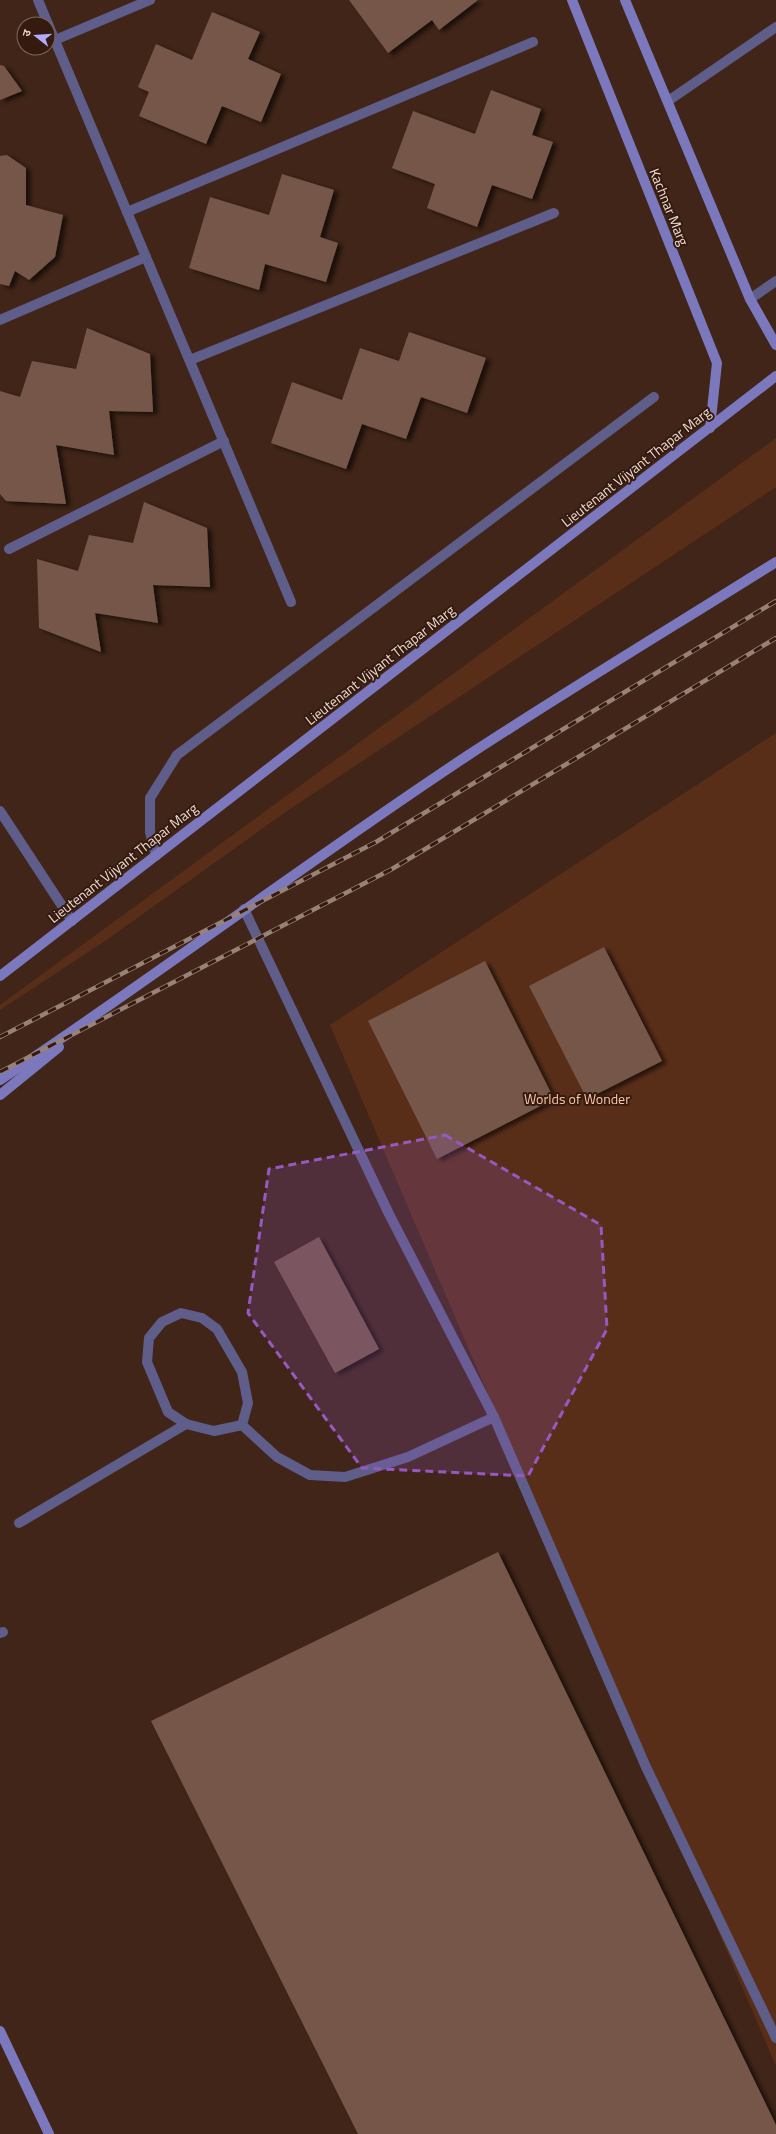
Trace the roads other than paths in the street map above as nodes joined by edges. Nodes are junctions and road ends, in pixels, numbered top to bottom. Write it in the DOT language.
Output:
graph roads {
  1 [pos="38,0"];
  2 [pos="150,0"];
  3 [pos="572,0"];
  4 [pos="626,0"];
  5 [pos="45,16"];
  6 [pos="776,27"];
  7 [pos="56,40"];
  8 [pos="56,42"];
  9 [pos="533,42"];
  10 [pos="668,100"];
  11 [pos="127,212"];
  12 [pos="554,213"];
  13 [pos="146,257"];
  14 [pos="776,280"];
  15 [pos="750,299"];
  16 [pos="0,320"];
  17 [pos="776,345"];
  18 [pos="190,360"];
  19 [pos="776,376"];
  20 [pos="654,396"];
  21 [pos="710,428"];
  22 [pos="224,440"];
  23 [pos="9,549"];
  24 [pos="776,562"];
  25 [pos="291,602"];
  26 [pos="0,811"];
  27 [pos="156,856"];
  28 [pos="244,909"];
  29 [pos="72,921"];
  30 [pos="0,976"];
  31 [pos="111,1006"];
  32 [pos="0,1080"];
  33 [pos="0,1095"];
  34 [pos="494,1417"];
  35 [pos="186,1424"];
  36 [pos="242,1425"];
  37 [pos="19,1523"];
  38 [pos="0,2031"];
  39 [pos="776,2038"];
  40 [pos="49,2134"];
  1 -- 5 [label="street"];
  2 -- 7 [label="street"];
  3 -- 21 [label="main road, Kachnar Marg"];
  4 -- 10 [label="main road"];
  6 -- 10 [label="street"];
  8 -- 11 [label="street"];
  9 -- 11 [label="street"];
  10 -- 15 [label="main road"];
  11 -- 13 [label="street"];
  12 -- 18 [label="street"];
  13 -- 16 [label="street"];
  13 -- 18 [label="street"];
  14 -- 15 [label="street"];
  15 -- 17 [label="main road"];
  18 -- 22 [label="street"];
  19 -- 21 [label="main road, Lieutenant Vijyant Thapar Marg"];
  20 -- 27 [label="street"];
  21 -- 27 [label="main road, Lieutenant Vijyant Thapar Marg"];
  22 -- 23 [label="street"];
  22 -- 25 [label="street"];
  24 -- 28 [label="main road"];
  26 -- 29 [label="street"];
  27 -- 29 [label="main road, Lieutenant Vijyant Thapar Marg"];
  28 -- 31 [label="main road"];
  28 -- 34 [label="street"];
  29 -- 30 [label="main road, Lieutenant Vijyant Thapar Marg"];
  31 -- 32 [label="main road"];
  31 -- 33 [label="main road"];
  34 -- 36 [label="street"];
  34 -- 39 [label="street"];
  35 -- 36 [label="street"];
  35 -- 36 [label="street"];
  35 -- 37 [label="street"];
  38 -- 40 [label="main road"];
}
